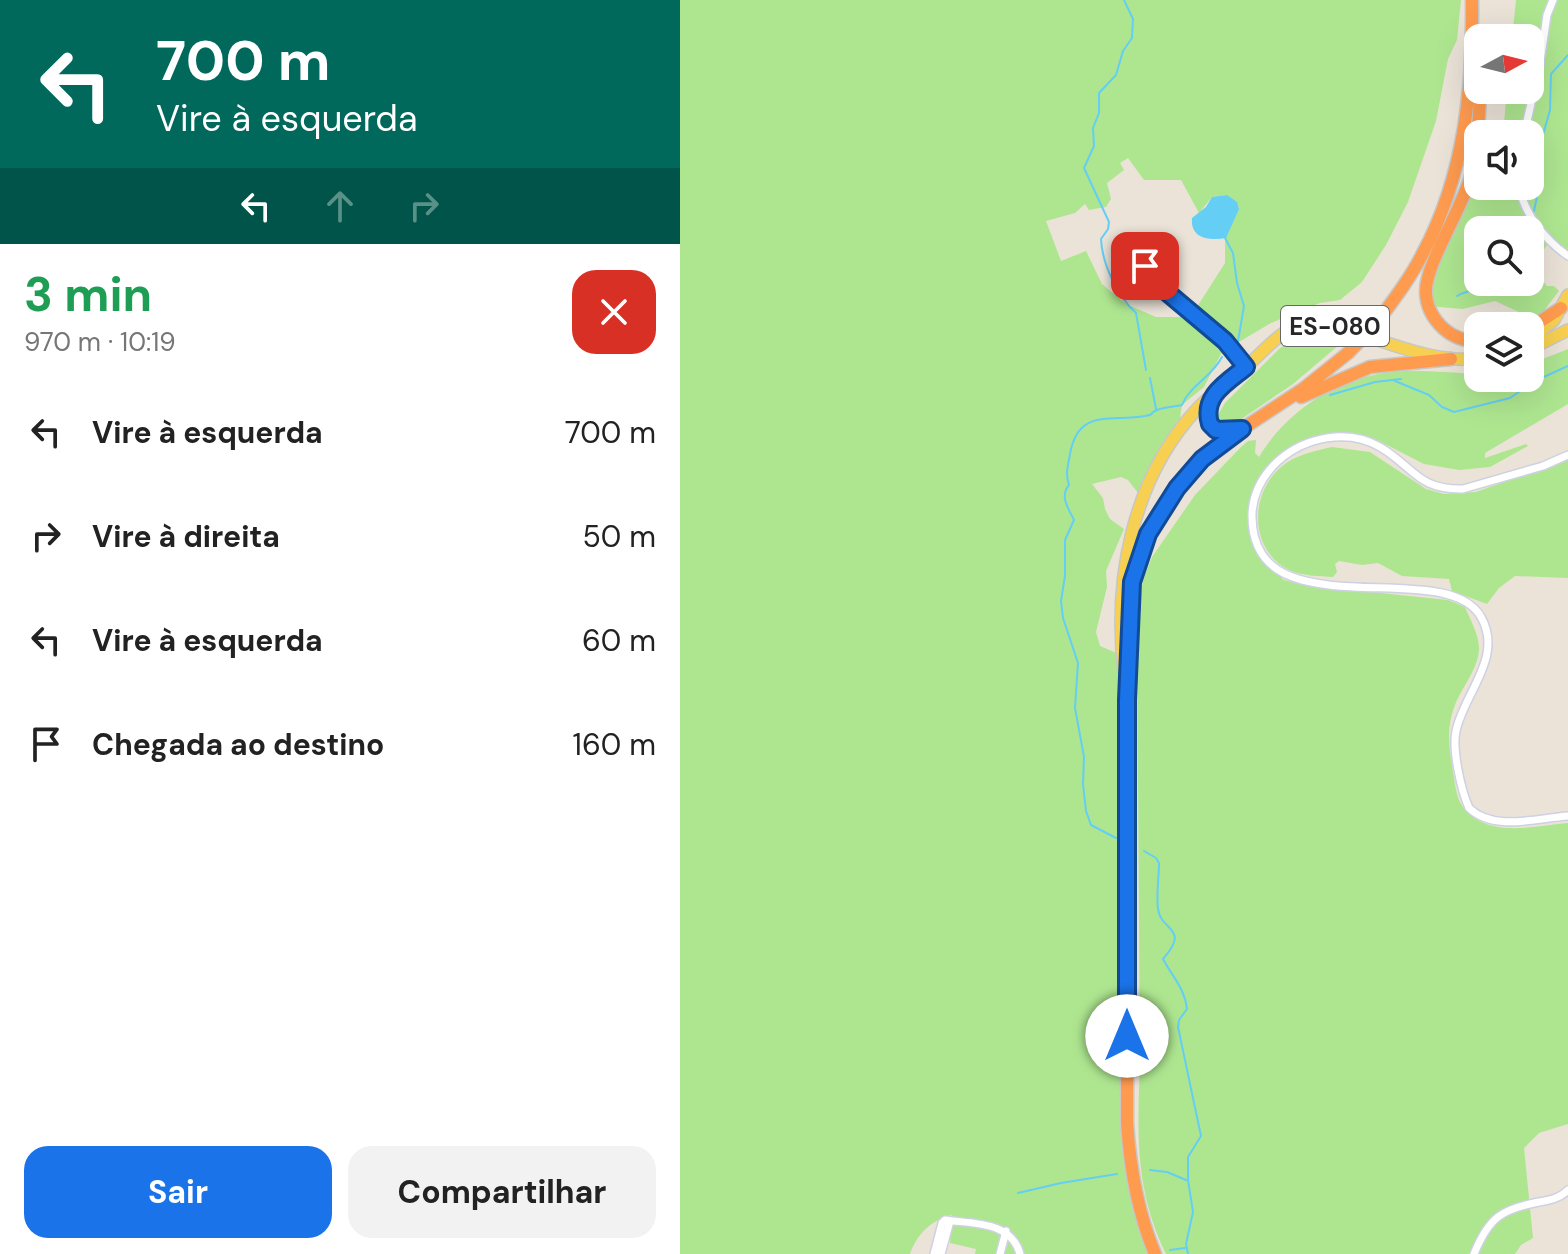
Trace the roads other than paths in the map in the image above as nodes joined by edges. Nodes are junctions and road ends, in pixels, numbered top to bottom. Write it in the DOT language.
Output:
graph roads {
  1 [pos="1472,0"];
  2 [pos="1553,0"];
  3 [pos="1472,23"];
  4 [pos="1479,104"];
  5 [pos="1527,120"];
  6 [pos="1523,200"];
  7 [pos="1130,242"];
  8 [pos="1568,256"];
  9 [pos="1146,275"];
  10 [pos="1156,281"];
  11 [pos="1568,295"];
  12 [pos="1561,308"];
  13 [pos="1544,319"];
  14 [pos="1544,328"];
  15 [pos="1568,330"];
  16 [pos="1464,340"];
  17 [pos="1544,342"];
  18 [pos="1451,359"];
  19 [pos="1464,359"];
  20 [pos="1246,367"];
  21 [pos="1212,395"];
  22 [pos="1276,408"];
  23 [pos="1242,429"];
  24 [pos="1568,455"];
  25 [pos="1127,700"];
  26 [pos="1568,816"];
  27 [pos="1568,1190"];
  28 [pos="950,1221"];
  29 [pos="1006,1231"];
  30 [pos="934,1254"];
  31 [pos="941,1254"];
  32 [pos="1000,1254"];
  33 [pos="1020,1254"];
  34 [pos="1155,1254"];
  35 [pos="1474,1254"];
  1 -- 3 [label="highway"];
  2 -- 5 [label="street"];
  3 -- 22 [label="highway, bridge"];
  4 -- 16 [label="highway, ES-080"];
  6 -- 8 [label="street"];
  7 -- 10 [label="street"];
  9 -- 10 [label="street"];
  10 -- 20 [label="street"];
  11 -- 12 [label="main road"];
  12 -- 13 [label="highway"];
  12 -- 14 [label="main road"];
  15 -- 17 [label="main road"];
  18 -- 19 [label="main road, ES-080"];
  18 -- 20 [label="main road, ES-080"];
  18 -- 22 [label="highway, ES-080"];
  20 -- 21 [label="main road, ES-080"];
  21 -- 23 [label="main road"];
  21 -- 25 [label="main road"];
  22 -- 23 [label="highway"];
  23 -- 25 [label="highway"];
  24 -- 26 [label="street"];
  25 -- 34 [label="highway"];
  27 -- 35 [label="street"];
  28 -- 29 [label="street"];
  28 -- 30 [label="street"];
  28 -- 31 [label="street"];
  29 -- 32 [label="street"];
  29 -- 33 [label="street"];
}
